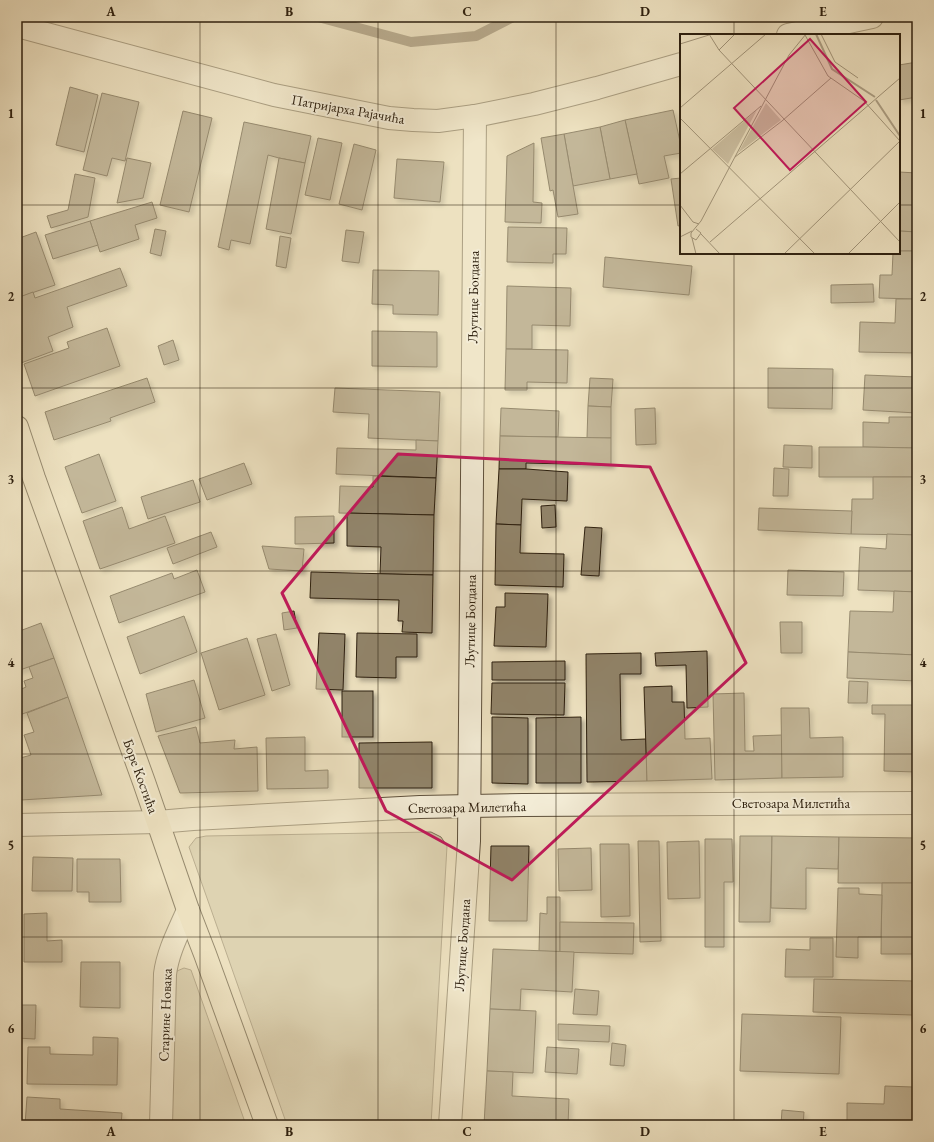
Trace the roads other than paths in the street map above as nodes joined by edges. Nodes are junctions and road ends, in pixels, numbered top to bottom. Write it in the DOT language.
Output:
graph roads {
  1 [pos="872,17"];
  2 [pos="17,26"];
  3 [pos="793,34"];
  4 [pos="680,64"];
  5 [pos="475,116"];
  6 [pos="17,427"];
  7 [pos="917,803"];
  8 [pos="468,807"];
  9 [pos="158,822"];
  10 [pos="17,825"];
  11 [pos="188,910"];
  12 [pos="161,1125"];
  13 [pos="267,1125"];
  14 [pos="450,1125"];
  1 -- 3 [label="street"];
  2 -- 5 [label="street, Патријарха Рајачића"];
  4 -- 5 [label="street, Патријарха Рајачића"];
  5 -- 8 [label="street, Љутице Богдана"];
  6 -- 9 [label="main road, Боре Костића"];
  7 -- 8 [label="street, Светозара Милетића"];
  8 -- 9 [label="street, Светозара Милетића"];
  8 -- 14 [label="street, Љутице Богдана"];
  9 -- 10 [label="street, Светозара Милетића"];
  9 -- 11 [label="main road, Боре Костића"];
  11 -- 12 [label="street, Старине Новака"];
  11 -- 13 [label="main road, Боре Костића"];
}
